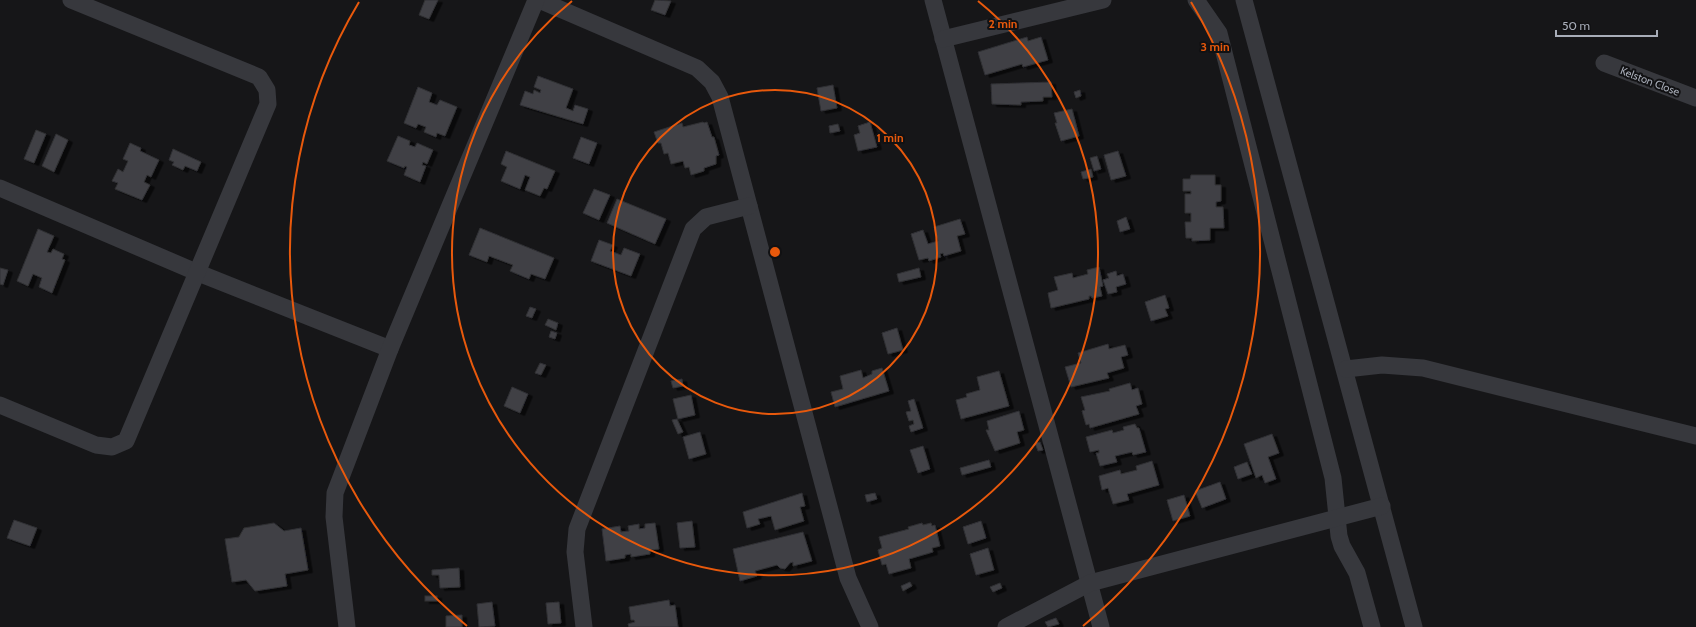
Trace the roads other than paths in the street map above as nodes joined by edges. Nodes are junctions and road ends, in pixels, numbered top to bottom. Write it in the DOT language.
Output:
graph roads {
  1 [pos="71,0"];
  2 [pos="536,0"];
  3 [pos="539,0"];
  4 [pos="933,0"];
  5 [pos="1103,0"];
  6 [pos="1196,0"];
  7 [pos="1244,0"];
  8 [pos="943,39"];
  9 [pos="1604,63"];
  10 [pos="1696,98"];
  11 [pos="0,188"];
  12 [pos="749,206"];
  13 [pos="196,272"];
  14 [pos="390,349"];
  15 [pos="1346,369"];
  16 [pos="0,405"];
  17 [pos="1696,436"];
  18 [pos="1382,506"];
  19 [pos="1336,517"];
  20 [pos="1090,583"];
  21 [pos="347,627"];
  22 [pos="584,627"];
  23 [pos="870,627"];
  24 [pos="1006,627"];
  25 [pos="1101,627"];
  26 [pos="1372,627"];
  27 [pos="1414,627"];
  1 -- 13 [label="street"];
  2 -- 14 [label="street"];
  3 -- 12 [label="street"];
  4 -- 8 [label="street"];
  5 -- 8 [label="street"];
  6 -- 19 [label="street"];
  7 -- 15 [label="street"];
  8 -- 20 [label="street"];
  9 -- 10 [label="street, Kelston Close"];
  11 -- 13 [label="street"];
  12 -- 22 [label="street"];
  12 -- 23 [label="street"];
  13 -- 14 [label="street"];
  13 -- 16 [label="street"];
  14 -- 21 [label="street"];
  15 -- 17 [label="street"];
  15 -- 18 [label="street"];
  18 -- 19 [label="street"];
  18 -- 27 [label="street"];
  19 -- 20 [label="street"];
  19 -- 26 [label="street"];
  20 -- 24 [label="street"];
  20 -- 25 [label="street"];
}
